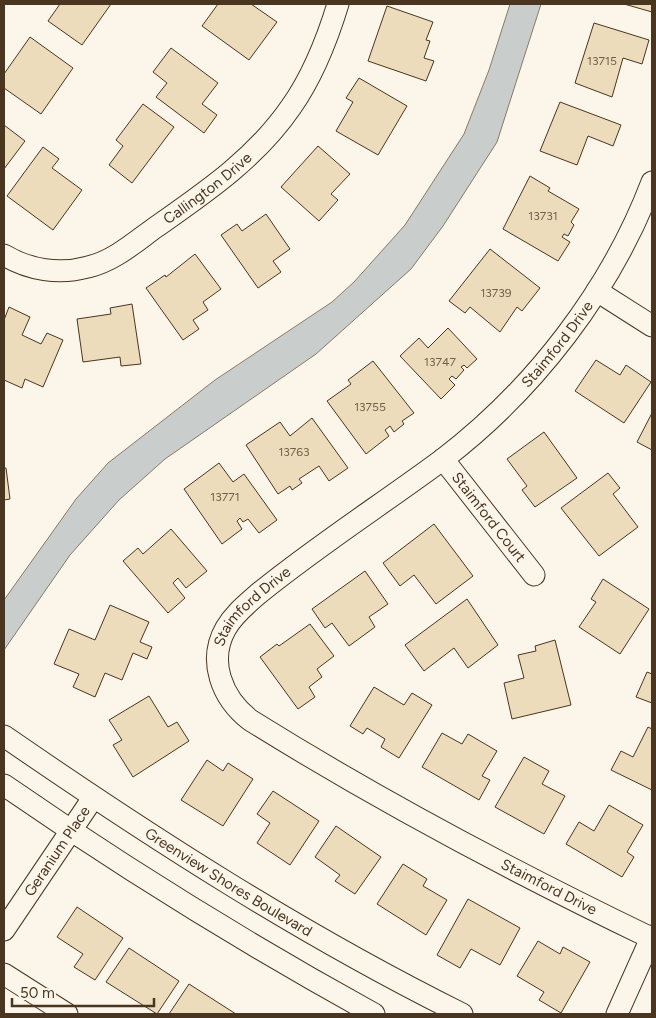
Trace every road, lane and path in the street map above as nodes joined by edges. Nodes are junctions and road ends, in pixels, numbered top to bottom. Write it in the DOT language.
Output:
graph roads {
  1 [pos="338,4"];
  2 [pos="652,182"];
  3 [pos="4,255"];
  4 [pos="597,290"];
  5 [pos="652,326"];
  6 [pos="443,459"];
  7 [pos="534,575"];
  8 [pos="4,736"];
  9 [pos="4,785"];
  10 [pos="93,798"];
  11 [pos="70,832"];
  12 [pos="4,930"];
  13 [pos="652,937"];
  14 [pos="4,974"];
  15 [pos="67,1014"];
  16 [pos="374,1014"];
  17 [pos="462,1014"];
  18 [pos="617,1014"];
  1 -- 3 [label="street, Callington Drive"];
  2 -- 4 [label="street, Staimford Drive"];
  4 -- 5 [label="street"];
  4 -- 6 [label="street, Staimford Drive"];
  6 -- 7 [label="street, Staimford Court"];
  6 -- 13 [label="street, Staimford Drive"];
  8 -- 10 [label="street, Greenview Shores Boulevard"];
  9 -- 11 [label="street"];
  10 -- 11 [label="street, Geranium Place"];
  10 -- 17 [label="street, Greenview Shores Boulevard"];
  11 -- 12 [label="street, Geranium Place"];
  11 -- 16 [label="street"];
  13 -- 18 [label="street"];
  14 -- 15 [label="street"];
}
